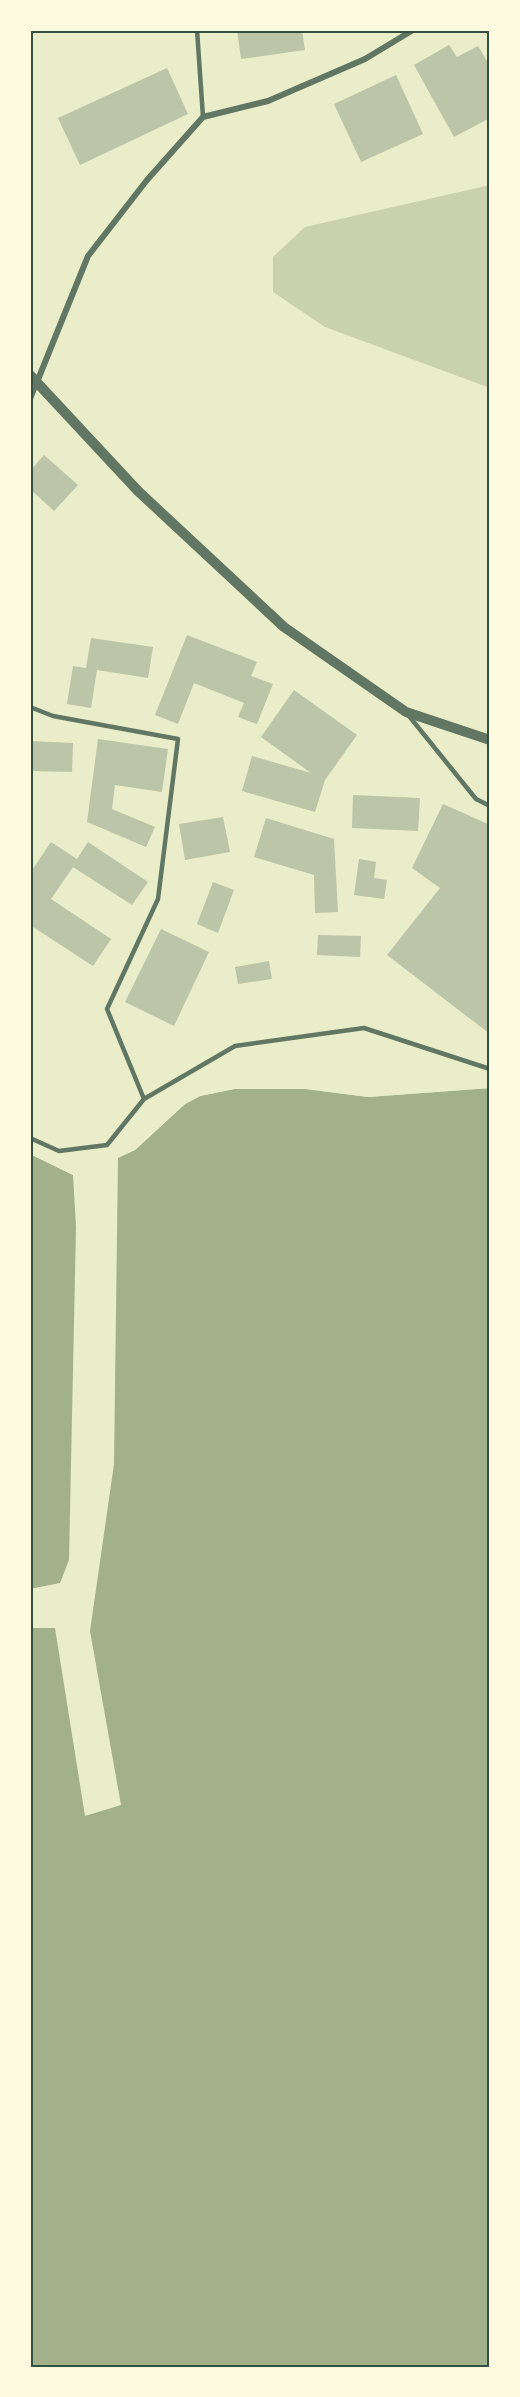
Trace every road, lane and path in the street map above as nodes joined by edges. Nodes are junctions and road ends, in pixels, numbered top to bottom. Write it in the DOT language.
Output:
graph roads {
  1 [pos="197,30"];
  2 [pos="413,30"];
  3 [pos="203,117"];
  4 [pos="33,379"];
  5 [pos="30,401"];
  6 [pos="30,707"];
  7 [pos="406,712"];
  8 [pos="490,741"];
  9 [pos="490,806"];
  10 [pos="490,1069"];
  11 [pos="144,1099"];
  12 [pos="30,1138"];
  1 -- 3 [label="lane"];
  2 -- 3 [label="street"];
  3 -- 4 [label="street"];
  4 -- 5 [label="lane"];
  4 -- 7 [label="street"];
  6 -- 11 [label="lane"];
  7 -- 8 [label="street"];
  7 -- 9 [label="lane"];
  10 -- 11 [label="lane"];
  11 -- 12 [label="lane"];
}
